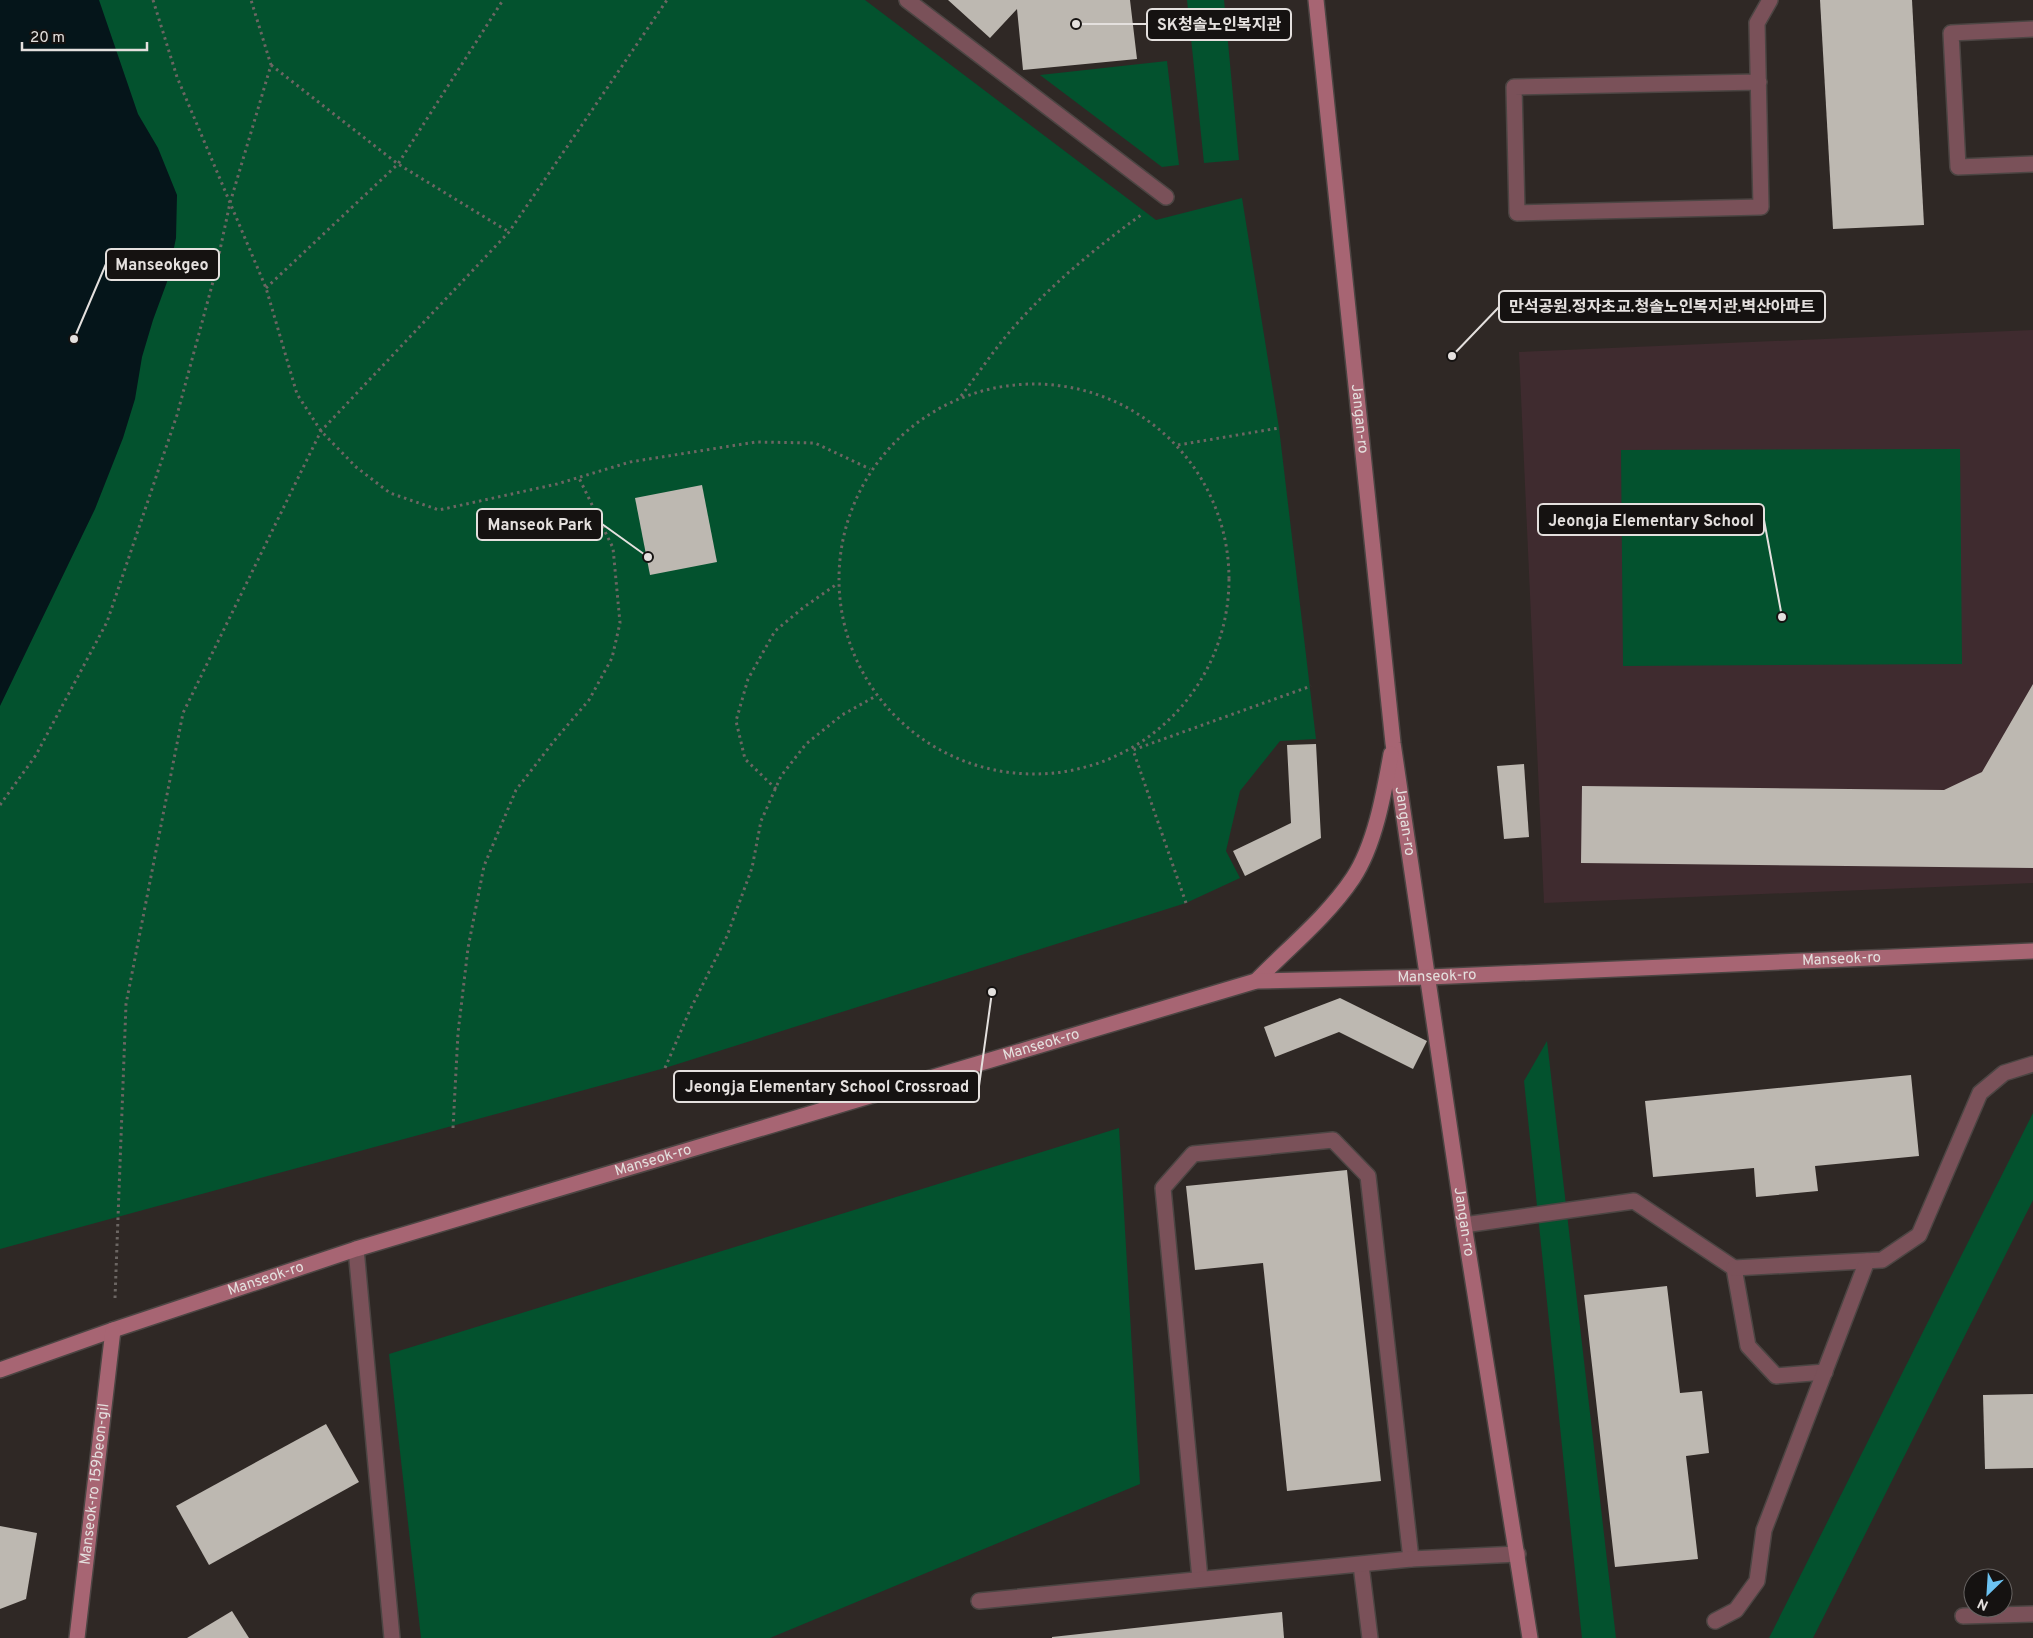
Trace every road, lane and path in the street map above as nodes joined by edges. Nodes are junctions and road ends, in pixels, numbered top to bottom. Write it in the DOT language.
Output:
graph roads {
  1 [pos="153,0"];
  2 [pos="251,0"];
  3 [pos="503,0"];
  4 [pos="667,0"];
  5 [pos="907,0"];
  6 [pos="1316,0"];
  7 [pos="1770,0"];
  8 [pos="2033,29"];
  9 [pos="272,65"];
  10 [pos="1759,82"];
  11 [pos="398,164"];
  12 [pos="2033,164"];
  13 [pos="1166,197"];
  14 [pos="230,203"];
  15 [pos="509,232"];
  16 [pos="266,288"];
  17 [pos="961,397"];
  18 [pos="1279,428"];
  19 [pos="321,431"];
  20 [pos="1178,445"];
  21 [pos="870,469"];
  22 [pos="579,478"];
  23 [pos="837,584"];
  24 [pos="1311,686"];
  25 [pos="876,696"];
  26 [pos="1394,743"];
  27 [pos="1133,750"];
  28 [pos="776,789"];
  29 [pos="0,805"];
  30 [pos="1186,903"];
  31 [pos="2033,951"];
  32 [pos="1429,977"];
  33 [pos="1256,981"];
  34 [pos="2033,1064"];
  35 [pos="665,1068"];
  36 [pos="453,1128"];
  37 [pos="1464,1225"];
  38 [pos="356,1249"];
  39 [pos="1867,1261"];
  40 [pos="1734,1268"];
  41 [pos="114,1330"];
  42 [pos="0,1370"];
  43 [pos="1825,1372"];
  44 [pos="1518,1554"];
  45 [pos="1411,1559"];
  46 [pos="1361,1565"];
  47 [pos="1200,1579"];
  48 [pos="979,1602"];
  49 [pos="2033,1614"];
  50 [pos="2013,1615"];
  51 [pos="1715,1621"];
  52 [pos="77,1638"];
  53 [pos="392,1638"];
  54 [pos="1370,1638"];
  55 [pos="1530,1638"];
  1 -- 14 [label="path"];
  2 -- 9 [label="path"];
  3 -- 11 [label="path"];
  4 -- 15 [label="path"];
  5 -- 13 [label="lane"];
  6 -- 26 [label="main road, Jangan-ro"];
  7 -- 10 [label="lane"];
  8 -- 12 [label="lane"];
  9 -- 11 [label="path"];
  9 -- 14 [label="path"];
  10 -- 10 [label="lane"];
  11 -- 15 [label="path"];
  11 -- 16 [label="path"];
  13 -- 17 [label="path"];
  14 -- 16 [label="path"];
  14 -- 29 [label="path"];
  15 -- 19 [label="path"];
  16 -- 19 [label="path"];
  17 -- 20 [label="path"];
  17 -- 21 [label="path"];
  18 -- 20 [label="path"];
  19 -- 22 [label="path"];
  19 -- 41 [label="path"];
  20 -- 27 [label="path"];
  21 -- 22 [label="path"];
  21 -- 23 [label="path"];
  22 -- 36 [label="path"];
  23 -- 25 [label="path"];
  23 -- 28 [label="path"];
  24 -- 27 [label="path"];
  25 -- 27 [label="path"];
  25 -- 28 [label="path"];
  26 -- 32 [label="main road, Jangan-ro"];
  26 -- 33 [label="main road"];
  27 -- 30 [label="path"];
  28 -- 35 [label="path"];
  31 -- 32 [label="main road, Manseok-ro"];
  32 -- 33 [label="main road, Manseok-ro"];
  32 -- 37 [label="main road, Jangan-ro"];
  33 -- 38 [label="main road, Manseok-ro"];
  34 -- 39 [label="lane"];
  37 -- 40 [label="lane"];
  37 -- 44 [label="main road, Jangan-ro"];
  38 -- 41 [label="main road, Manseok-ro"];
  38 -- 53 [label="lane"];
  39 -- 40 [label="lane"];
  39 -- 43 [label="lane"];
  40 -- 43 [label="lane"];
  41 -- 42 [label="main road, Manseok-ro"];
  41 -- 52 [label="main road, Manseok-ro 159beon-gil"];
  43 -- 51 [label="lane"];
  44 -- 45 [label="lane"];
  44 -- 55 [label="main road, Jangan-ro"];
  45 -- 46 [label="lane"];
  45 -- 47 [label="lane"];
  46 -- 47 [label="lane"];
  46 -- 54 [label="lane"];
  47 -- 48 [label="lane"];
  49 -- 50 [label="lane"];
}
